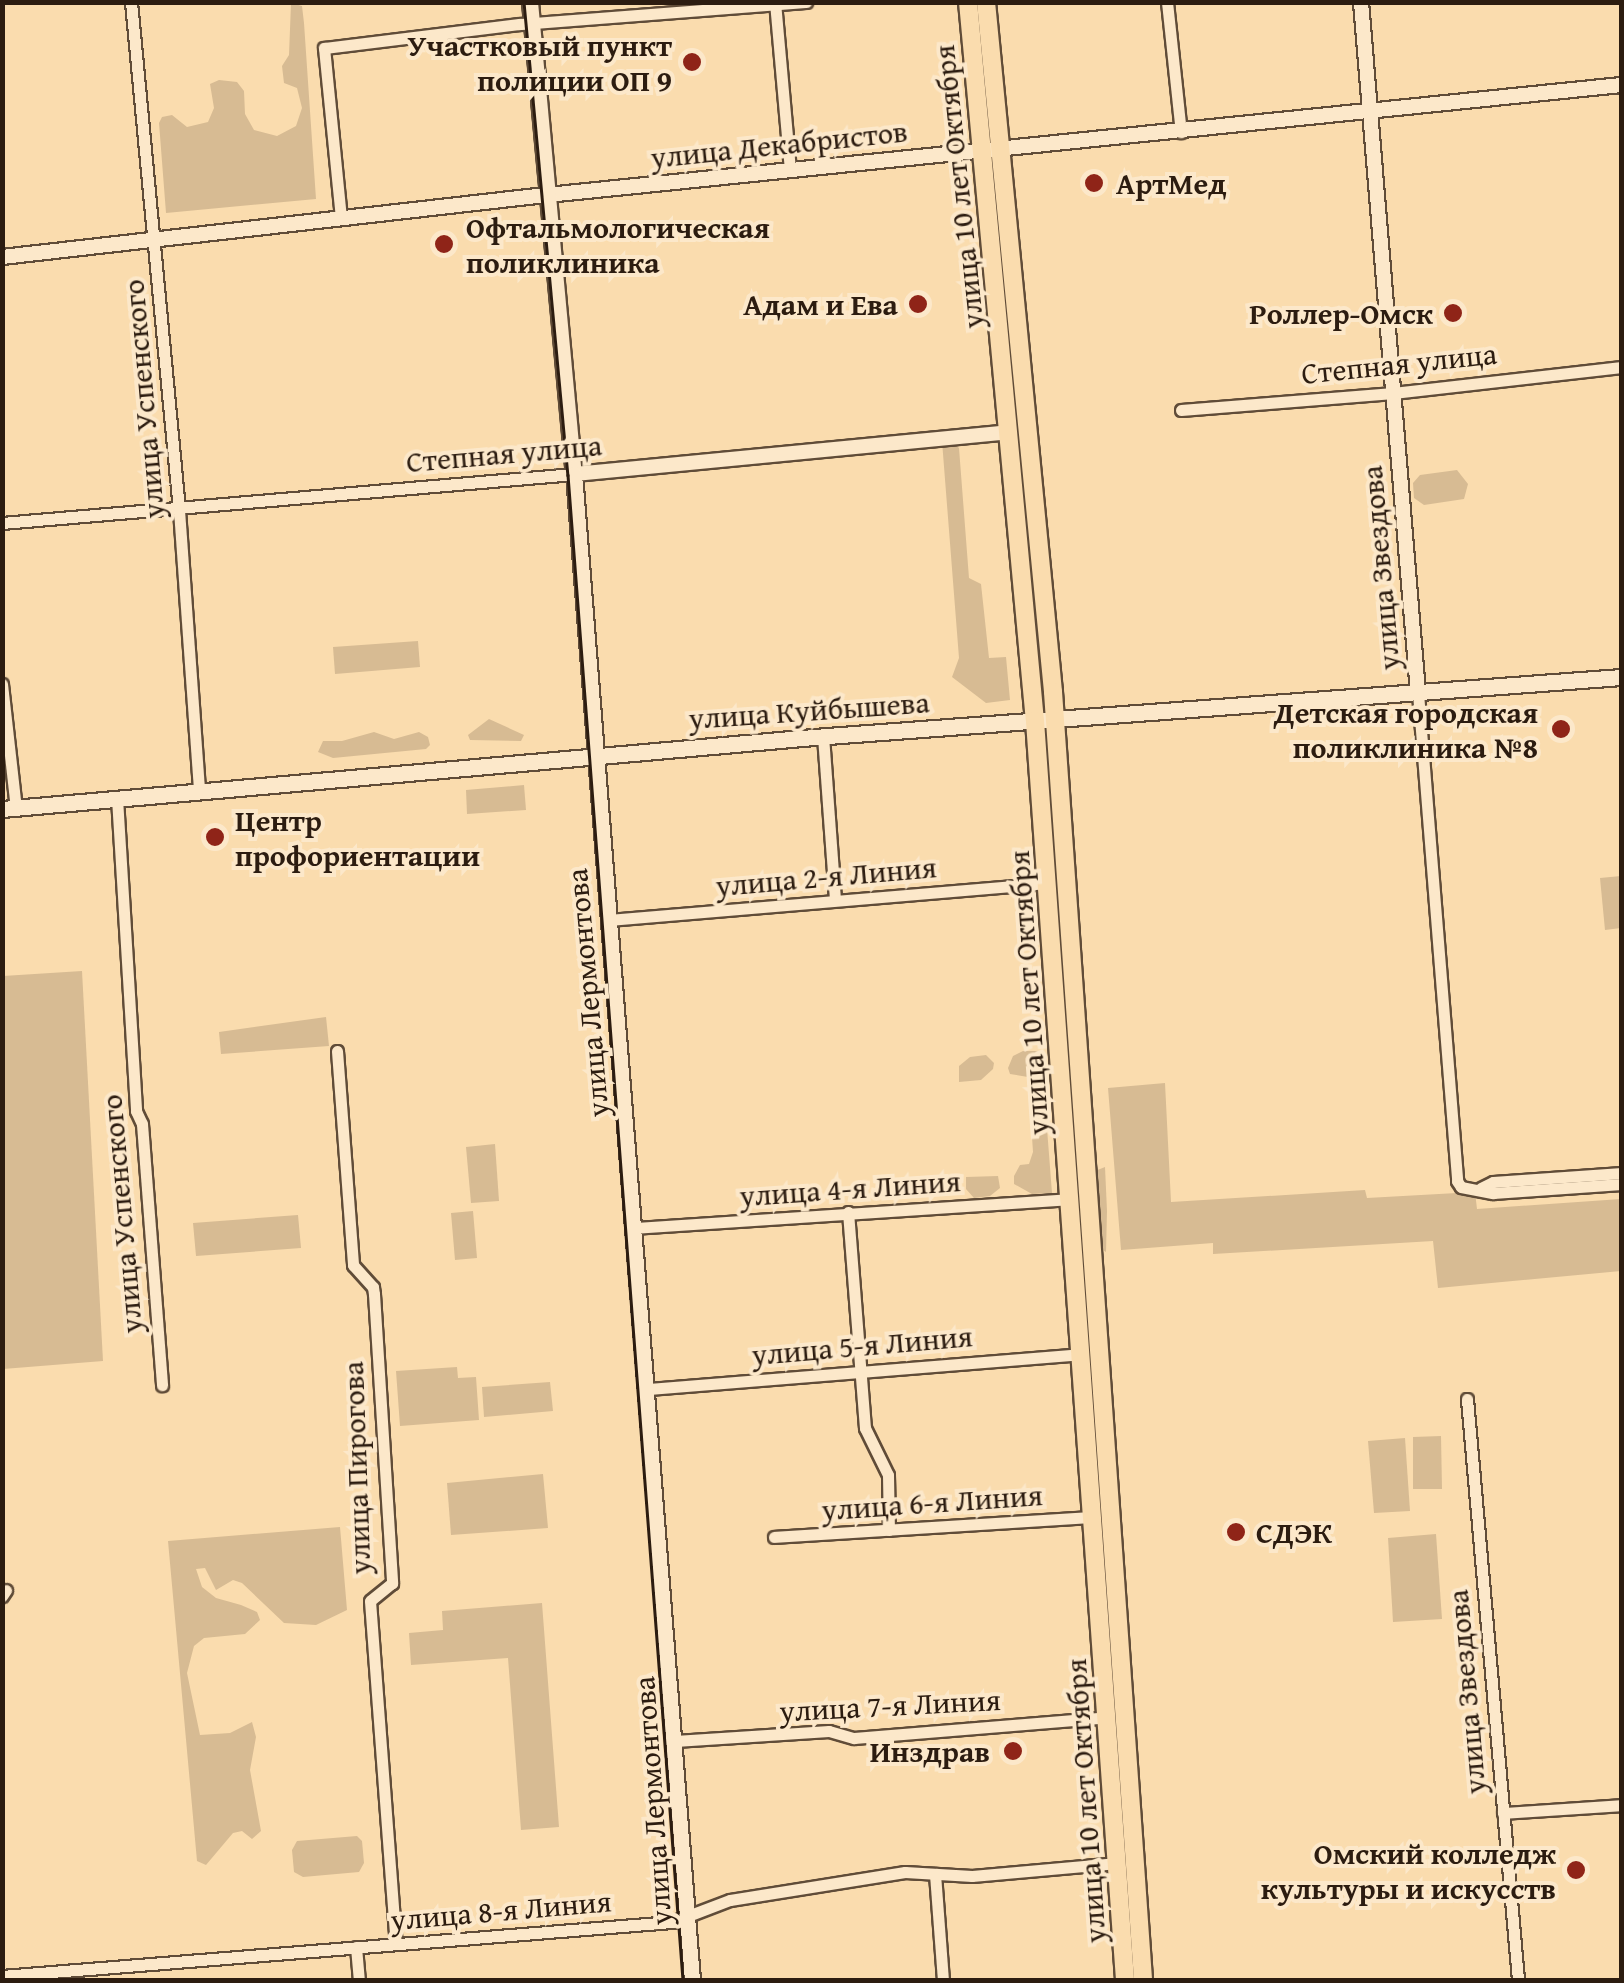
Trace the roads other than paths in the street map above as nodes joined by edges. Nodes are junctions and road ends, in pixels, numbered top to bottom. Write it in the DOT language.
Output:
graph roads {
  1 [pos="131,2"];
  2 [pos="530,2"];
  3 [pos="806,2"];
  4 [pos="968,2"];
  5 [pos="986,2"];
  6 [pos="1167,2"];
  7 [pos="1361,2"];
  8 [pos="775,4"];
  9 [pos="532,25"];
  10 [pos="1622,86"];
  11 [pos="1369,111"];
  12 [pos="1181,132"];
  13 [pos="992,151"];
  14 [pos="790,170"];
  15 [pos="548,195"];
  16 [pos="341,218"];
  17 [pos="153,240"];
  18 [pos="2,257"];
  19 [pos="1622,366"];
  20 [pos="1393,393"];
  21 [pos="1181,410"];
  22 [pos="1009,432"];
  23 [pos="574,474"];
  24 [pos="179,510"];
  25 [pos="2,524"];
  26 [pos="1622,677"];
  27 [pos="2,684"];
  28 [pos="1418,693"];
  29 [pos="1054,719"];
  30 [pos="1035,720"];
  31 [pos="824,736"];
  32 [pos="596,755"];
  33 [pos="199,791"];
  34 [pos="117,798"];
  35 [pos="9,808"];
  36 [pos="1048,883"];
  37 [pos="835,898"];
  38 [pos="608,920"];
  39 [pos="337,1051"];
  40 [pos="1622,1173"];
  41 [pos="1622,1184"];
  42 [pos="1480,1188"];
  43 [pos="1070,1199"];
  44 [pos="848,1212"];
  45 [pos="634,1228"];
  46 [pos="1081,1354"];
  47 [pos="862,1372"];
  48 [pos="162,1385"];
  49 [pos="648,1389"];
  50 [pos="1467,1399"];
  51 [pos="1093,1517"];
  52 [pos="890,1530"];
  53 [pos="774,1537"];
  54 [pos="1107,1717"];
  55 [pos="675,1741"];
  56 [pos="1622,1805"];
  57 [pos="1504,1813"];
  58 [pos="1117,1862"];
  59 [pos="935,1874"];
  60 [pos="688,1916"];
  61 [pos="396,1943"];
  62 [pos="356,1946"];
  63 [pos="2,1976"];
  64 [pos="359,1980"];
  65 [pos="692,1980"];
  66 [pos="943,1980"];
  67 [pos="1125,1980"];
  68 [pos="1143,1980"];
  69 [pos="1518,1980"];
  1 -- 17 [label="street, улица Успенского"];
  2 -- 9 [label="main road, улица Лермонтова"];
  3 -- 8 [label="street"];
  4 -- 13 [label="main road, улица 10 лет Октября"];
  5 -- 13 [label="main road, улица 10 лет Октября"];
  6 -- 12 [label="street"];
  7 -- 11 [label="street, улица Звездова"];
  8 -- 9 [label="street"];
  8 -- 14 [label="street"];
  9 -- 15 [label="main road, улица Лермонтова"];
  9 -- 16 [label="street"];
  10 -- 11 [label="street, улица Декабристов"];
  11 -- 12 [label="street, улица Декабристов"];
  11 -- 20 [label="street, улица Звездова"];
  12 -- 13 [label="street, улица Декабристов"];
  13 -- 14 [label="street, улица Декабристов"];
  13 -- 22 [label="main road, улица 10 лет Октября"];
  13 -- 29 [label="main road, улица 10 лет Октября"];
  14 -- 15 [label="street, улица Декабристов"];
  15 -- 16 [label="street, улица Декабристов"];
  15 -- 23 [label="main road, улица Лермонтова"];
  16 -- 17 [label="street, улица Декабристов"];
  17 -- 18 [label="street, улица Декабристов"];
  17 -- 24 [label="street, улица Успенского"];
  19 -- 20 [label="street, Степная улица"];
  20 -- 21 [label="street, Степная улица"];
  20 -- 28 [label="street, улица Звездова"];
  22 -- 23 [label="street, Степная улица"];
  22 -- 30 [label="main road, улица 10 лет Октября"];
  23 -- 24 [label="street, Степная улица"];
  23 -- 32 [label="main road, улица Лермонтова"];
  24 -- 25 [label="street, Степная улица"];
  24 -- 33 [label="street, улица Успенского"];
  26 -- 28 [label="main road, улица Куйбышева"];
  27 -- 35 [label="street"];
  28 -- 29 [label="main road, улица Куйбышева"];
  28 -- 42 [label="street, улица Звездова"];
  29 -- 30 [label="main road, улица Куйбышева"];
  29 -- 68 [label="main road, улица 10 лет Октября"];
  30 -- 31 [label="main road, улица Куйбышева"];
  30 -- 36 [label="main road, улица 10 лет Октября"];
  31 -- 32 [label="main road, улица Куйбышева"];
  31 -- 37 [label="street"];
  32 -- 33 [label="main road, улица Куйбышева"];
  32 -- 38 [label="main road, улица Лермонтова"];
  33 -- 34 [label="main road, улица Куйбышева"];
  34 -- 35 [label="main road, улица Куйбышева"];
  34 -- 48 [label="street, улица Успенского"];
  36 -- 37 [label="street, улица 2-я Линия"];
  36 -- 43 [label="main road, улица 10 лет Октября"];
  37 -- 38 [label="street, улица 2-я Линия"];
  38 -- 45 [label="main road, улица Лермонтова"];
  39 -- 61 [label="street, улица Пирогова"];
  40 -- 42 [label="street"];
  41 -- 42 [label="street"];
  43 -- 44 [label="street, улица 4-я Линия"];
  43 -- 46 [label="main road, улица 10 лет Октября"];
  44 -- 45 [label="street, улица 4-я Линия"];
  44 -- 47 [label="street"];
  45 -- 49 [label="main road, улица Лермонтова"];
  46 -- 47 [label="street, улица 5-я Линия"];
  46 -- 51 [label="main road, улица 10 лет Октября"];
  47 -- 49 [label="street, улица 5-я Линия"];
  47 -- 52 [label="street"];
  49 -- 55 [label="main road, улица Лермонтова"];
  50 -- 57 [label="street, улица Звездова"];
  51 -- 52 [label="street, улица 6-я Линия"];
  51 -- 54 [label="main road, улица 10 лет Октября"];
  52 -- 53 [label="street, улица 6-я Линия"];
  54 -- 55 [label="street, улица 7-я Линия"];
  54 -- 58 [label="main road, улица 10 лет Октября"];
  55 -- 60 [label="main road, улица Лермонтова"];
  56 -- 57 [label="street"];
  57 -- 69 [label="street, улица Звездова"];
  58 -- 59 [label="street, улица 8-я Линия"];
  58 -- 67 [label="main road, улица 10 лет Октября"];
  59 -- 60 [label="street, улица 8-я Линия"];
  59 -- 66 [label="street"];
  60 -- 61 [label="street, улица 8-я Линия"];
  60 -- 65 [label="main road, улица Лермонтова"];
  61 -- 62 [label="street, улица 8-я Линия"];
  62 -- 63 [label="street, улица 8-я Линия"];
  62 -- 64 [label="street"];
}
